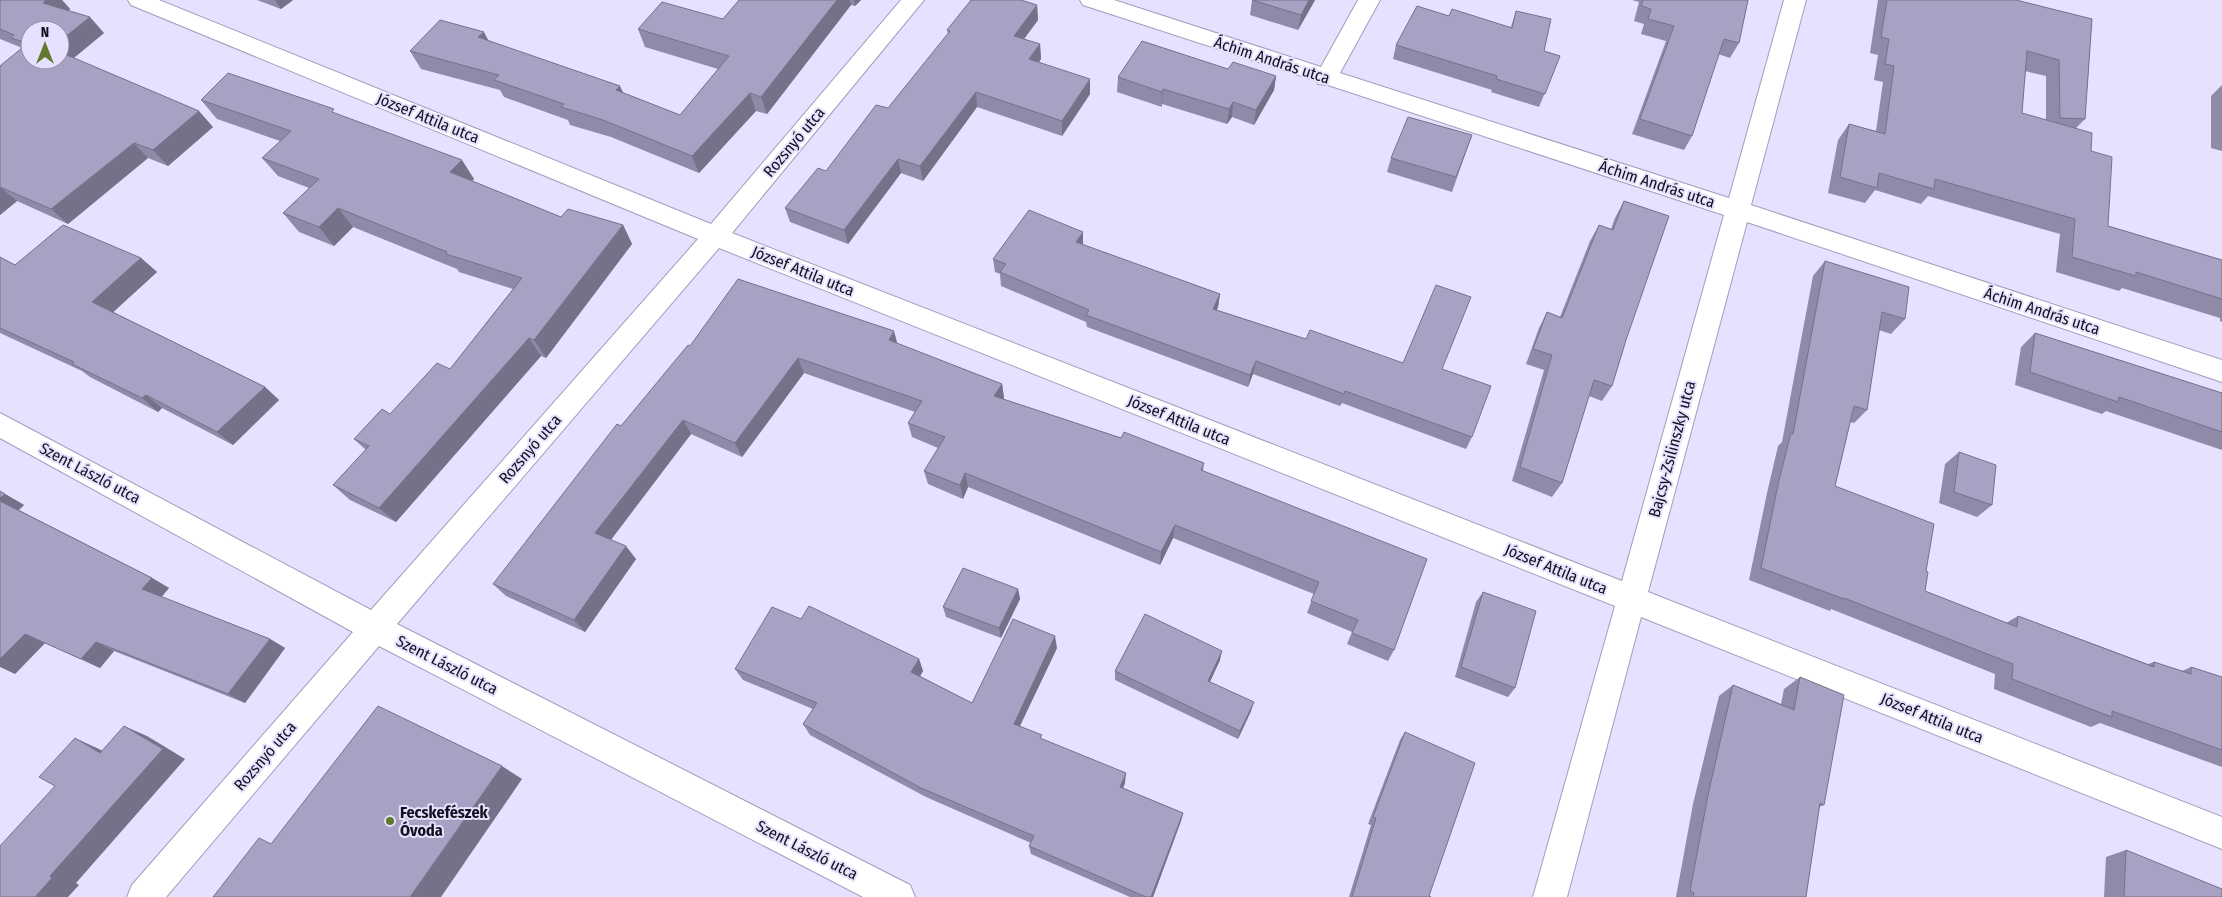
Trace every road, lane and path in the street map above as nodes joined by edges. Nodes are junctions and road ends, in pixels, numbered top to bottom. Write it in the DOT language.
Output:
graph roads {
  1 [pos="139,0"];
  2 [pos="913,0"];
  3 [pos="1091,0"];
  4 [pos="1370,0"];
  5 [pos="1795,0"];
  6 [pos="1326,78"];
  7 [pos="1738,210"];
  8 [pos="715,236"];
  9 [pos="2222,371"];
  10 [pos="0,424"];
  11 [pos="1631,599"];
  12 [pos="375,628"];
  13 [pos="2222,833"];
  14 [pos="144,897"];
  15 [pos="898,897"];
  16 [pos="1550,897"];
  1 -- 8 [label="street, József Attila utca"];
  2 -- 8 [label="street, Rozsnyó utca"];
  3 -- 6 [label="street, Áchim András utca"];
  4 -- 6 [label="street"];
  5 -- 7 [label="street, Bajcsy-Zsilinszky utca"];
  6 -- 7 [label="street, Áchim András utca"];
  7 -- 9 [label="street, Áchim András utca"];
  7 -- 11 [label="street, Bajcsy-Zsilinszky utca"];
  8 -- 11 [label="street, József Attila utca"];
  8 -- 12 [label="street, Rozsnyó utca"];
  10 -- 12 [label="street, Szent László utca"];
  11 -- 13 [label="street, József Attila utca"];
  11 -- 16 [label="street, Bajcsy-Zsilinszky utca"];
  12 -- 14 [label="street, Rozsnyó utca"];
  12 -- 15 [label="street, Szent László utca"];
}
